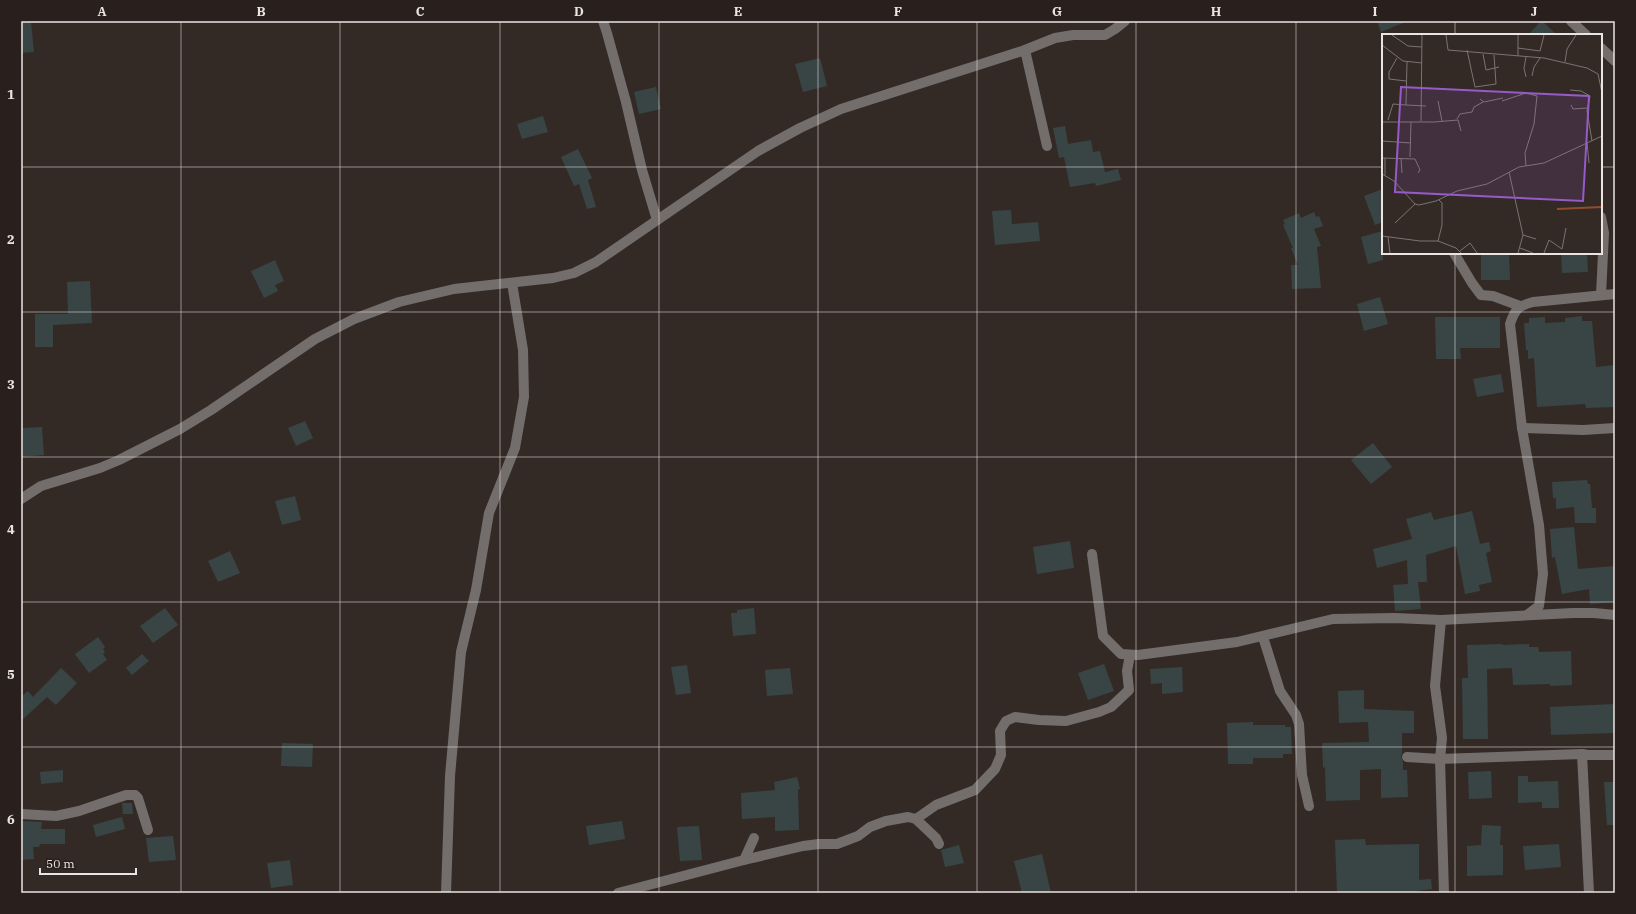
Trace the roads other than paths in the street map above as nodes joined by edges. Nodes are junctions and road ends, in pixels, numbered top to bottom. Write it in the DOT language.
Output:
graph roads {
  1 [pos="603,21"];
  2 [pos="1125,21"];
  3 [pos="1571,21"];
  4 [pos="1585,34"];
  5 [pos="1602,49"];
  6 [pos="1025,50"];
  7 [pos="1615,61"];
  8 [pos="1047,146"];
  9 [pos="658,220"];
  10 [pos="1602,222"];
  11 [pos="1455,254"];
  12 [pos="512,283"];
  13 [pos="1615,294"];
  14 [pos="1601,295"];
  15 [pos="1520,306"];
  16 [pos="1522,428"];
  17 [pos="1615,428"];
  18 [pos="21,499"];
  19 [pos="1092,554"];
  20 [pos="1539,606"];
  21 [pos="1557,614"];
  22 [pos="1527,615"];
  23 [pos="1615,615"];
  24 [pos="1441,620"];
  25 [pos="1263,637"];
  26 [pos="1130,655"];
  27 [pos="1582,754"];
  28 [pos="1615,755"];
  29 [pos="1406,757"];
  30 [pos="1440,759"];
  31 [pos="1309,806"];
  32 [pos="21,814"];
  33 [pos="916,819"];
  34 [pos="148,830"];
  35 [pos="754,838"];
  36 [pos="939,844"];
  37 [pos="744,860"];
  38 [pos="446,893"];
  39 [pos="618,893"];
  40 [pos="1444,893"];
  41 [pos="1589,893"];
  1 -- 9 [label="street"];
  2 -- 6 [label="street"];
  3 -- 4 [label="street"];
  5 -- 7 [label="street"];
  6 -- 8 [label="street"];
  6 -- 9 [label="street"];
  9 -- 12 [label="street"];
  10 -- 14 [label="street"];
  11 -- 15 [label="street"];
  12 -- 18 [label="street"];
  12 -- 38 [label="street"];
  13 -- 14 [label="street"];
  14 -- 15 [label="street"];
  15 -- 16 [label="street"];
  16 -- 17 [label="street"];
  16 -- 20 [label="street"];
  19 -- 26 [label="street"];
  20 -- 21 [label="street"];
  20 -- 22 [label="street"];
  21 -- 22 [label="street"];
  21 -- 23 [label="street"];
  22 -- 24 [label="street"];
  24 -- 25 [label="street"];
  24 -- 30 [label="street"];
  25 -- 26 [label="street"];
  25 -- 31 [label="street"];
  26 -- 33 [label="street"];
  27 -- 28 [label="street"];
  27 -- 30 [label="street"];
  27 -- 41 [label="street"];
  29 -- 30 [label="street"];
  30 -- 40 [label="street"];
  32 -- 34 [label="street"];
  33 -- 36 [label="street"];
  33 -- 37 [label="street"];
  35 -- 37 [label="street"];
  37 -- 39 [label="street"];
}
